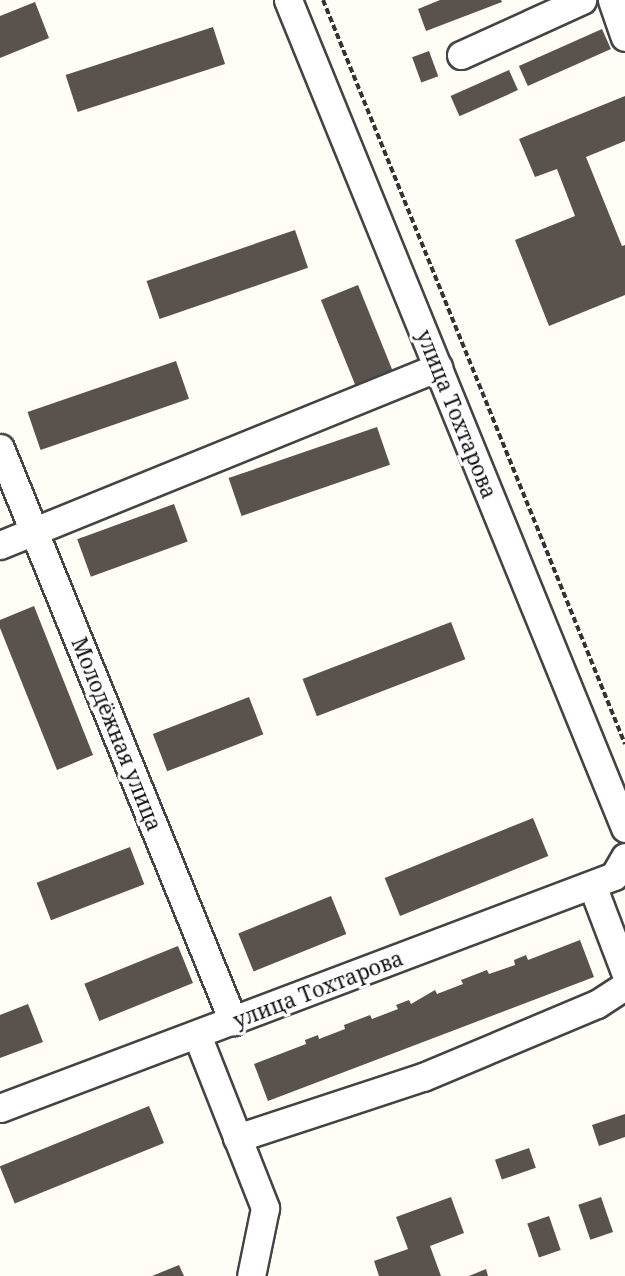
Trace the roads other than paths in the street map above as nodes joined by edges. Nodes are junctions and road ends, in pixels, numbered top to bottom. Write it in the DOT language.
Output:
graph roads {
  1 [pos="288,0"];
  2 [pos="582,0"];
  3 [pos="612,0"];
  4 [pos="625,37"];
  5 [pos="461,55"];
  6 [pos="438,367"];
  7 [pos="0,448"];
  8 [pos="34,531"];
  9 [pos="0,545"];
  10 [pos="625,828"];
  11 [pos="625,857"];
  12 [pos="592,885"];
  13 [pos="625,972"];
  14 [pos="625,986"];
  15 [pos="233,1021"];
  16 [pos="197,1035"];
  17 [pos="0,1108"];
  18 [pos="237,1138"];
  19 [pos="251,1276"];
  1 -- 6 [label="street, улица Тохтарова"];
  2 -- 5 [label="street"];
  3 -- 4 [label="street"];
  6 -- 8 [label="street"];
  6 -- 10 [label="street, улица Тохтарова"];
  7 -- 8 [label="street, Молодёжная улица"];
  8 -- 9 [label="street"];
  8 -- 15 [label="street, Молодёжная улица"];
  11 -- 12 [label="street, улица Тохтарова"];
  12 -- 13 [label="street"];
  12 -- 15 [label="street, улица Тохтарова"];
  14 -- 18 [label="street"];
  15 -- 16 [label="street, улица Тохтарова"];
  16 -- 17 [label="street, улица Тохтарова"];
  16 -- 18 [label="street"];
  18 -- 19 [label="street"];
}
